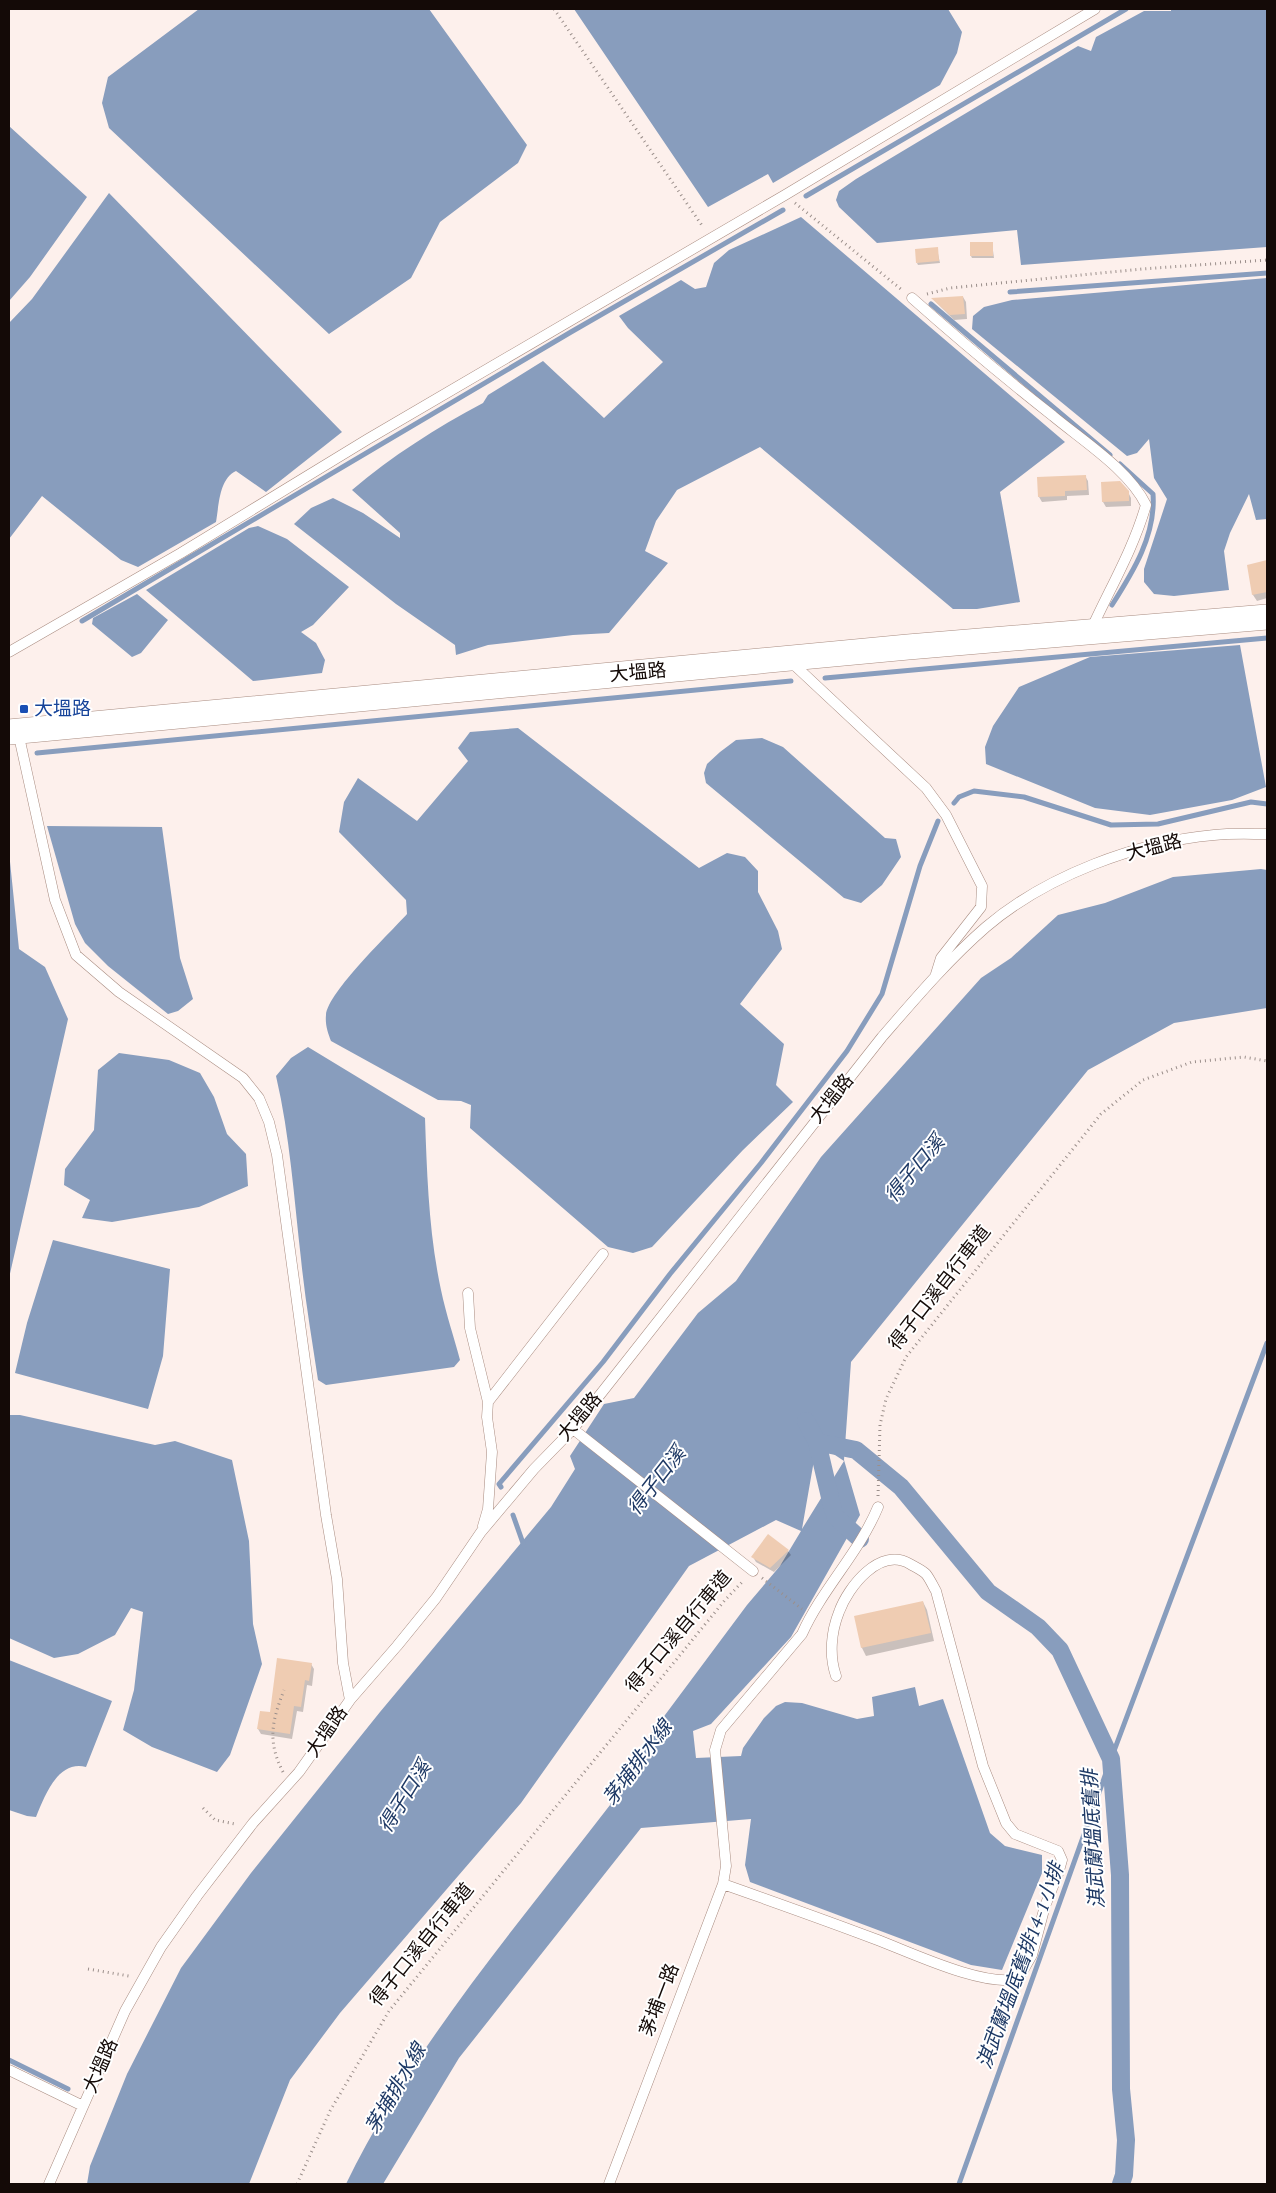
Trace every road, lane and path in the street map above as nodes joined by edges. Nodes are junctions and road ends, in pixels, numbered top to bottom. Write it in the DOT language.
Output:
graph roads {
  1 [pos="554,9"];
  2 [pos="1096,9"];
  3 [pos="785,196"];
  4 [pos="710,238"];
  5 [pos="1267,260"];
  6 [pos="912,298"];
  7 [pos="1267,618"];
  8 [pos="1091,631"];
  9 [pos="9,652"];
  10 [pos="788,659"];
  11 [pos="13,731"];
  12 [pos="1267,834"];
  13 [pos="936,975"];
  14 [pos="1267,1061"];
  15 [pos="603,1254"];
  16 [pos="468,1293"];
  17 [pos="488,1402"];
  18 [pos="573,1429"];
  19 [pos="878,1507"];
  20 [pos="481,1532"];
  21 [pos="753,1571"];
  22 [pos="810,1616"];
  23 [pos="836,1676"];
  24 [pos="284,1690"];
  25 [pos="350,1700"];
  26 [pos="290,1783"];
  27 [pos="203,1808"];
  28 [pos="253,1823"];
  29 [pos="724,1884"];
  30 [pos="88,1969"];
  31 [pos="144,1978"];
  32 [pos="9,2070"];
  33 [pos="83,2106"];
  34 [pos="49,2184"];
  35 [pos="298,2184"];
  36 [pos="609,2184"];
  1 -- 4 [label="path"];
  2 -- 3 [label="lane"];
  3 -- 4 [label="lane"];
  3 -- 6 [label="path"];
  4 -- 9 [label="lane"];
  5 -- 6 [label="path"];
  6 -- 8 [label="lane"];
  7 -- 8 [label="street, 大塭路"];
  8 -- 10 [label="street, 大塭路"];
  10 -- 11 [label="street, 大塭路"];
  10 -- 13 [label="lane"];
  11 -- 25 [label="lane"];
  12 -- 13 [label="lane, 大塭路"];
  13 -- 18 [label="lane, 大塭路"];
  14 -- 19 [label="path, 得子口溪自行車道"];
  15 -- 17 [label="lane"];
  16 -- 17 [label="lane"];
  17 -- 20 [label="lane"];
  18 -- 20 [label="lane, 大塭路"];
  18 -- 21 [label="lane"];
  19 -- 22 [label="lane"];
  20 -- 25 [label="lane, 大塭路"];
  21 -- 22 [label="path, 得子口溪自行車道"];
  21 -- 35 [label="path, 得子口溪自行車道"];
  22 -- 29 [label="lane, 茅埔一路"];
  23 -- 29 [label="lane"];
  24 -- 26 [label="path"];
  25 -- 26 [label="lane, 大塭路"];
  26 -- 28 [label="lane, 大塭路"];
  27 -- 28 [label="path"];
  28 -- 31 [label="lane, 大塭路"];
  29 -- 36 [label="lane, 茅埔一路"];
  30 -- 31 [label="path"];
  31 -- 33 [label="lane, 大塭路"];
  32 -- 33 [label="lane"];
  33 -- 34 [label="lane, 大塭路"];
}
